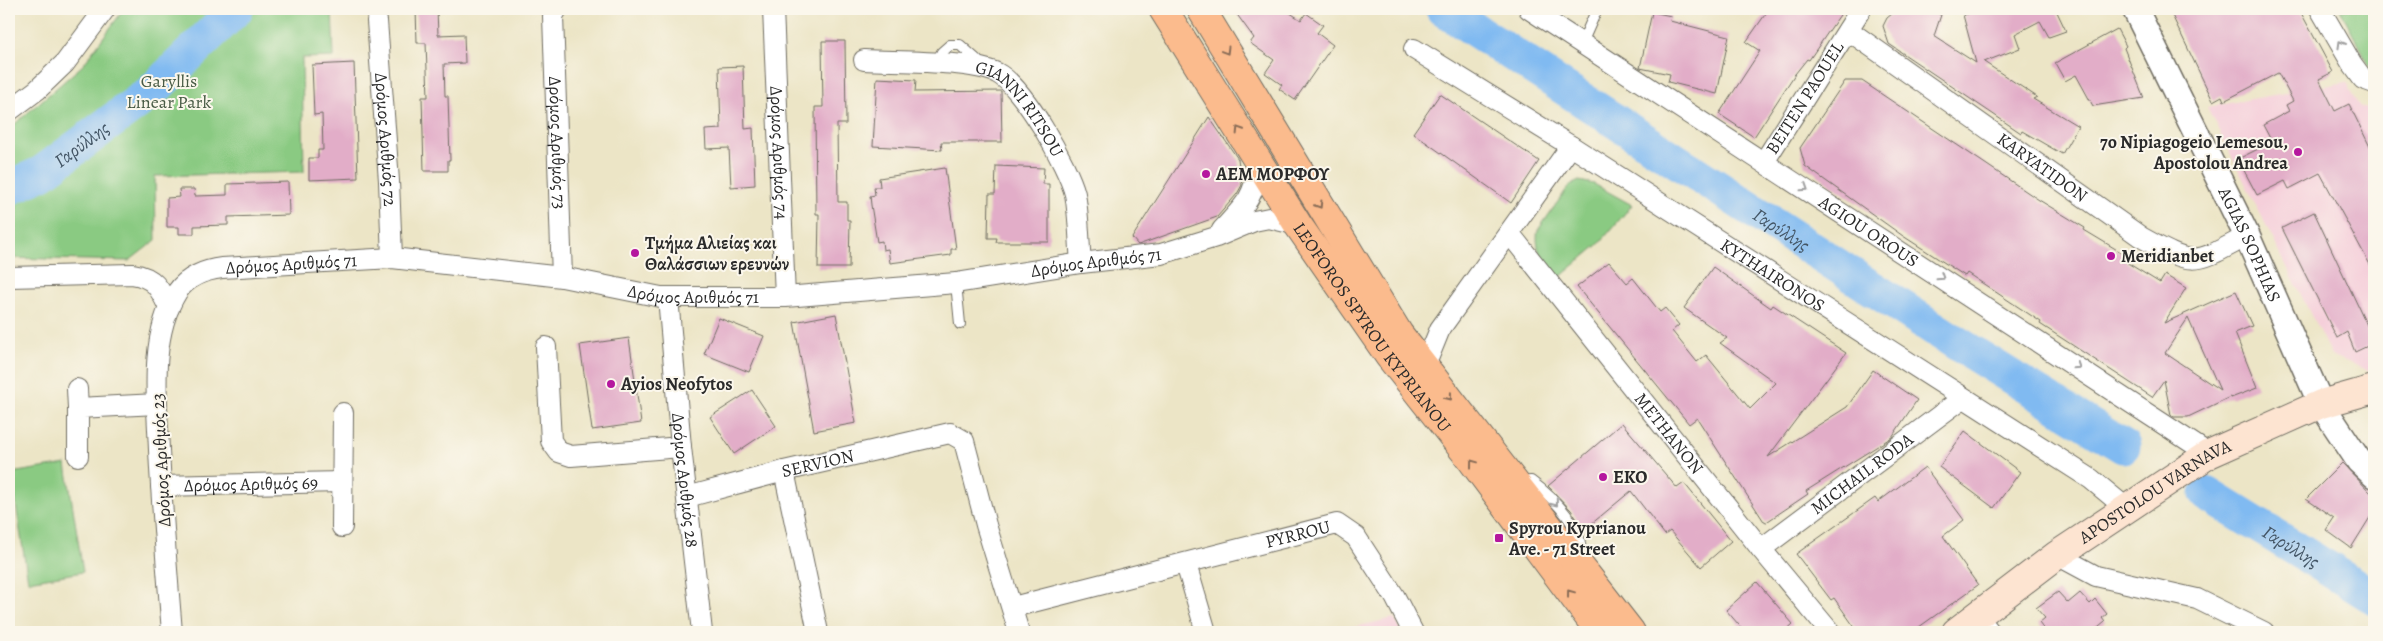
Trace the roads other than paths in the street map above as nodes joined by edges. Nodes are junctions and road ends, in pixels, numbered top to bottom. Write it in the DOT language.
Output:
graph roads {
  1 [pos="105,9"];
  2 [pos="556,9"];
  3 [pos="773,9"];
  4 [pos="1163,9"];
  5 [pos="1201,9"];
  6 [pos="1529,9"];
  7 [pos="1597,9"];
  8 [pos="1861,9"];
  9 [pos="2135,9"];
  10 [pos="2320,9"];
  11 [pos="378,21"];
  12 [pos="1848,30"];
  13 [pos="1582,43"];
  14 [pos="1414,50"];
  15 [pos="864,60"];
  16 [pos="2374,83"];
  17 [pos="9,112"];
  18 [pos="1571,146"];
  19 [pos="1764,162"];
  20 [pos="1260,164"];
  21 [pos="1298,225"];
  22 [pos="1510,234"];
  23 [pos="2247,236"];
  24 [pos="1216,237"];
  25 [pos="392,258"];
  26 [pos="1081,263"];
  27 [pos="9,277"];
  28 [pos="562,277"];
  29 [pos="956,283"];
  30 [pos="785,297"];
  31 [pos="668,298"];
  32 [pos="173,300"];
  33 [pos="960,324"];
  34 [pos="1440,329"];
  35 [pos="1399,334"];
  36 [pos="546,347"];
  37 [pos="1425,366"];
  38 [pos="2374,389"];
  39 [pos="1963,398"];
  40 [pos="157,404"];
  41 [pos="2321,404"];
  42 [pos="343,413"];
  43 [pos="681,447"];
  44 [pos="2210,454"];
  45 [pos="78,456"];
  46 [pos="784,471"];
  47 [pos="2374,475"];
  48 [pos="342,482"];
  49 [pos="161,486"];
  50 [pos="687,497"];
  51 [pos="2126,508"];
  52 [pos="342,527"];
  53 [pos="1760,548"];
  54 [pos="2057,556"];
  55 [pos="1186,564"];
  56 [pos="1012,608"];
  57 [pos="1974,627"];
  58 [pos="172,632"];
  59 [pos="702,632"];
  60 [pos="818,632"];
  61 [pos="1019,632"];
  62 [pos="1206,632"];
  63 [pos="1413,632"];
  64 [pos="1600,632"];
  65 [pos="1631,632"];
  66 [pos="1830,632"];
  67 [pos="2264,632"];
  1 -- 17 [label="street"];
  2 -- 28 [label="street, Δρόμος Αριθμός 73"];
  3 -- 30 [label="street, Δρόμος Αριθμός 74"];
  20 -- 4 [label="main road, LEOFOROS SPYROU KYPRIANOU, one-way"];
  5 -- 35 [label="main road, LEOFOROS SPYROU KYPRIANOU, one-way"];
  6 -- 13 [label="street, AGIOU OROUS"];
  7 -- 13 [label="lane"];
  8 -- 12 [label="street, BEITEN PAOUEL"];
  9 -- 23 [label="street, AGIAS SOPHIAS"];
  16 -- 10 [label="street, one-way"];
  11 -- 25 [label="street, Δρόμος Αριθμός 72"];
  12 -- 19 [label="street, BEITEN PAOUEL"];
  12 -- 23 [label="street, KARYATIDON"];
  13 -- 19 [label="street, AGIOU OROUS"];
  14 -- 18 [label="street, KYTHAIRONOS"];
  15 -- 26 [label="street, GIANNI RITSOU"];
  18 -- 22 [label="street"];
  18 -- 39 [label="street, KYTHAIRONOS"];
  19 -- 44 [label="street, AGIOU OROUS, one-way"];
  20 -- 21 [label="main road, LEOFOROS SPYROU KYPRIANOU"];
  20 -- 24 [label="street, Δρόμος Αριθμός 71"];
  21 -- 24 [label="street, Δρόμος Αριθμός 71"];
  64 -- 21 [label="main road, LEOFOROS SPYROU KYPRIANOU, one-way"];
  22 -- 34 [label="street"];
  22 -- 53 [label="street, METHANON"];
  23 -- 41 [label="street, AGIAS SOPHIAS"];
  24 -- 26 [label="street, Δρόμος Αριθμός 71"];
  25 -- 28 [label="street, Δρόμος Αριθμός 71"];
  25 -- 32 [label="street, Δρόμος Αριθμός 71"];
  26 -- 29 [label="street, Δρόμος Αριθμός 71"];
  27 -- 32 [label="street"];
  28 -- 31 [label="street, Δρόμος Αριθμός 71"];
  29 -- 30 [label="street, Δρόμος Αριθμός 71"];
  29 -- 33 [label="lane"];
  30 -- 31 [label="street, Δρόμος Αριθμός 71"];
  31 -- 43 [label="street, Δρόμος Αριθμός 28"];
  32 -- 40 [label="street, Δρόμος Αριθμός 23"];
  34 -- 35 [label="street"];
  34 -- 37 [label="street"];
  35 -- 37 [label="main road, LEOFOROS SPYROU KYPRIANOU"];
  36 -- 43 [label="street"];
  37 -- 65 [label="main road, LEOFOROS SPYROU KYPRIANOU, one-way"];
  38 -- 41 [label="main road, APOSTOLOU VARNAVA"];
  39 -- 51 [label="street, KYTHAIRONOS"];
  39 -- 53 [label="street, MICHAIL RODA"];
  40 -- 45 [label="street"];
  40 -- 49 [label="street, Δρόμος Αριθμός 23"];
  41 -- 44 [label="main road, APOSTOLOU VARNAVA"];
  41 -- 47 [label="street, AGIAS SOPHIAS"];
  42 -- 48 [label="street, Δρόμος Αριθμός 69"];
  43 -- 50 [label="street, Δρόμος Αριθμός 28"];
  44 -- 51 [label="main road, APOSTOLOU VARNAVA"];
  46 -- 50 [label="street, SERVION"];
  46 -- 56 [label="street, SERVION"];
  46 -- 60 [label="street"];
  48 -- 49 [label="street, Δρόμος Αριθμός 69"];
  48 -- 52 [label="street, Δρόμος Αριθμός 69"];
  49 -- 58 [label="street, Δρόμος Αριθμός 23"];
  50 -- 59 [label="street, Δρόμος Αριθμός 28"];
  51 -- 54 [label="main road, APOSTOLOU VARNAVA"];
  53 -- 66 [label="street, METHANON"];
  54 -- 57 [label="main road, APOSTOLOU VARNAVA"];
  54 -- 67 [label="street"];
  55 -- 56 [label="street, PYRROU"];
  55 -- 62 [label="street"];
  55 -- 63 [label="street, PYRROU"];
  56 -- 61 [label="street"];
}
